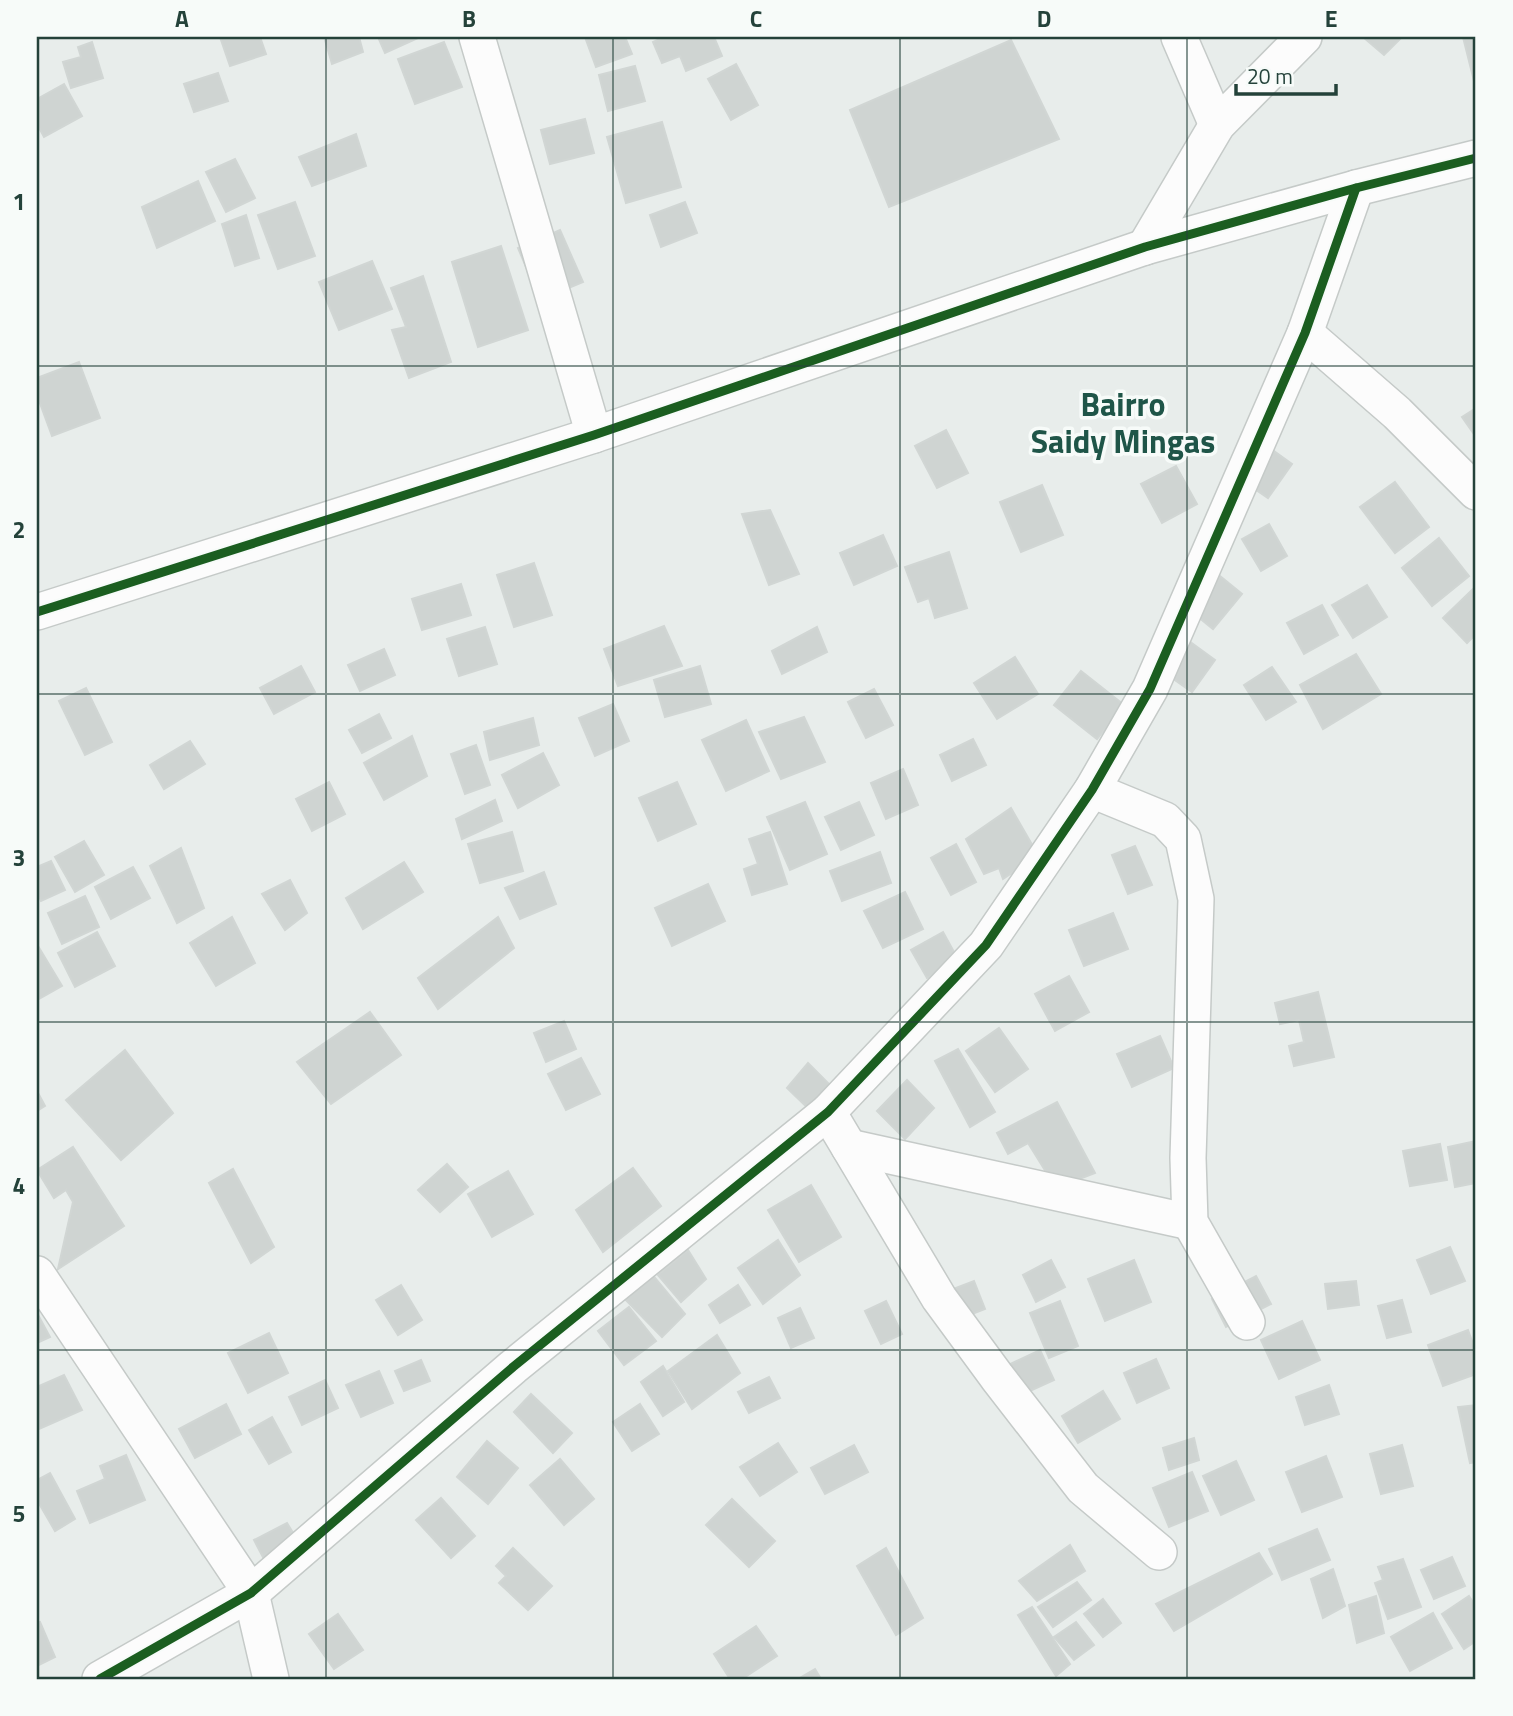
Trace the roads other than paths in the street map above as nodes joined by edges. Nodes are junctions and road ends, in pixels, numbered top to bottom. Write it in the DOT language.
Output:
graph roads {
  1 [pos="477,37"];
  2 [pos="1179,37"];
  3 [pos="1304,37"];
  4 [pos="1217,125"];
  5 [pos="1476,158"];
  6 [pos="1356,188"];
  7 [pos="1145,247"];
  8 [pos="1305,333"];
  9 [pos="594,435"];
  10 [pos="1476,492"];
  11 [pos="37,612"];
  12 [pos="1092,790"];
  13 [pos="828,1112"];
  14 [pos="849,1147"];
  15 [pos="1190,1222"];
  16 [pos="37,1274"];
  17 [pos="1247,1322"];
  18 [pos="1159,1552"];
  19 [pos="251,1593"];
  20 [pos="100,1679"];
  21 [pos="271,1679"];
  1 -- 9 [label="street"];
  2 -- 4 [label="street"];
  3 -- 4 [label="street"];
  4 -- 7 [label="street"];
  5 -- 6 [label="street"];
  6 -- 7 [label="street"];
  6 -- 8 [label="street"];
  7 -- 9 [label="street"];
  8 -- 10 [label="street"];
  8 -- 12 [label="street"];
  9 -- 11 [label="street"];
  12 -- 13 [label="street"];
  12 -- 15 [label="street"];
  13 -- 14 [label="street"];
  13 -- 19 [label="street"];
  14 -- 15 [label="street"];
  14 -- 18 [label="street"];
  15 -- 17 [label="street"];
  16 -- 19 [label="street"];
  19 -- 20 [label="street"];
  19 -- 21 [label="street"];
}
